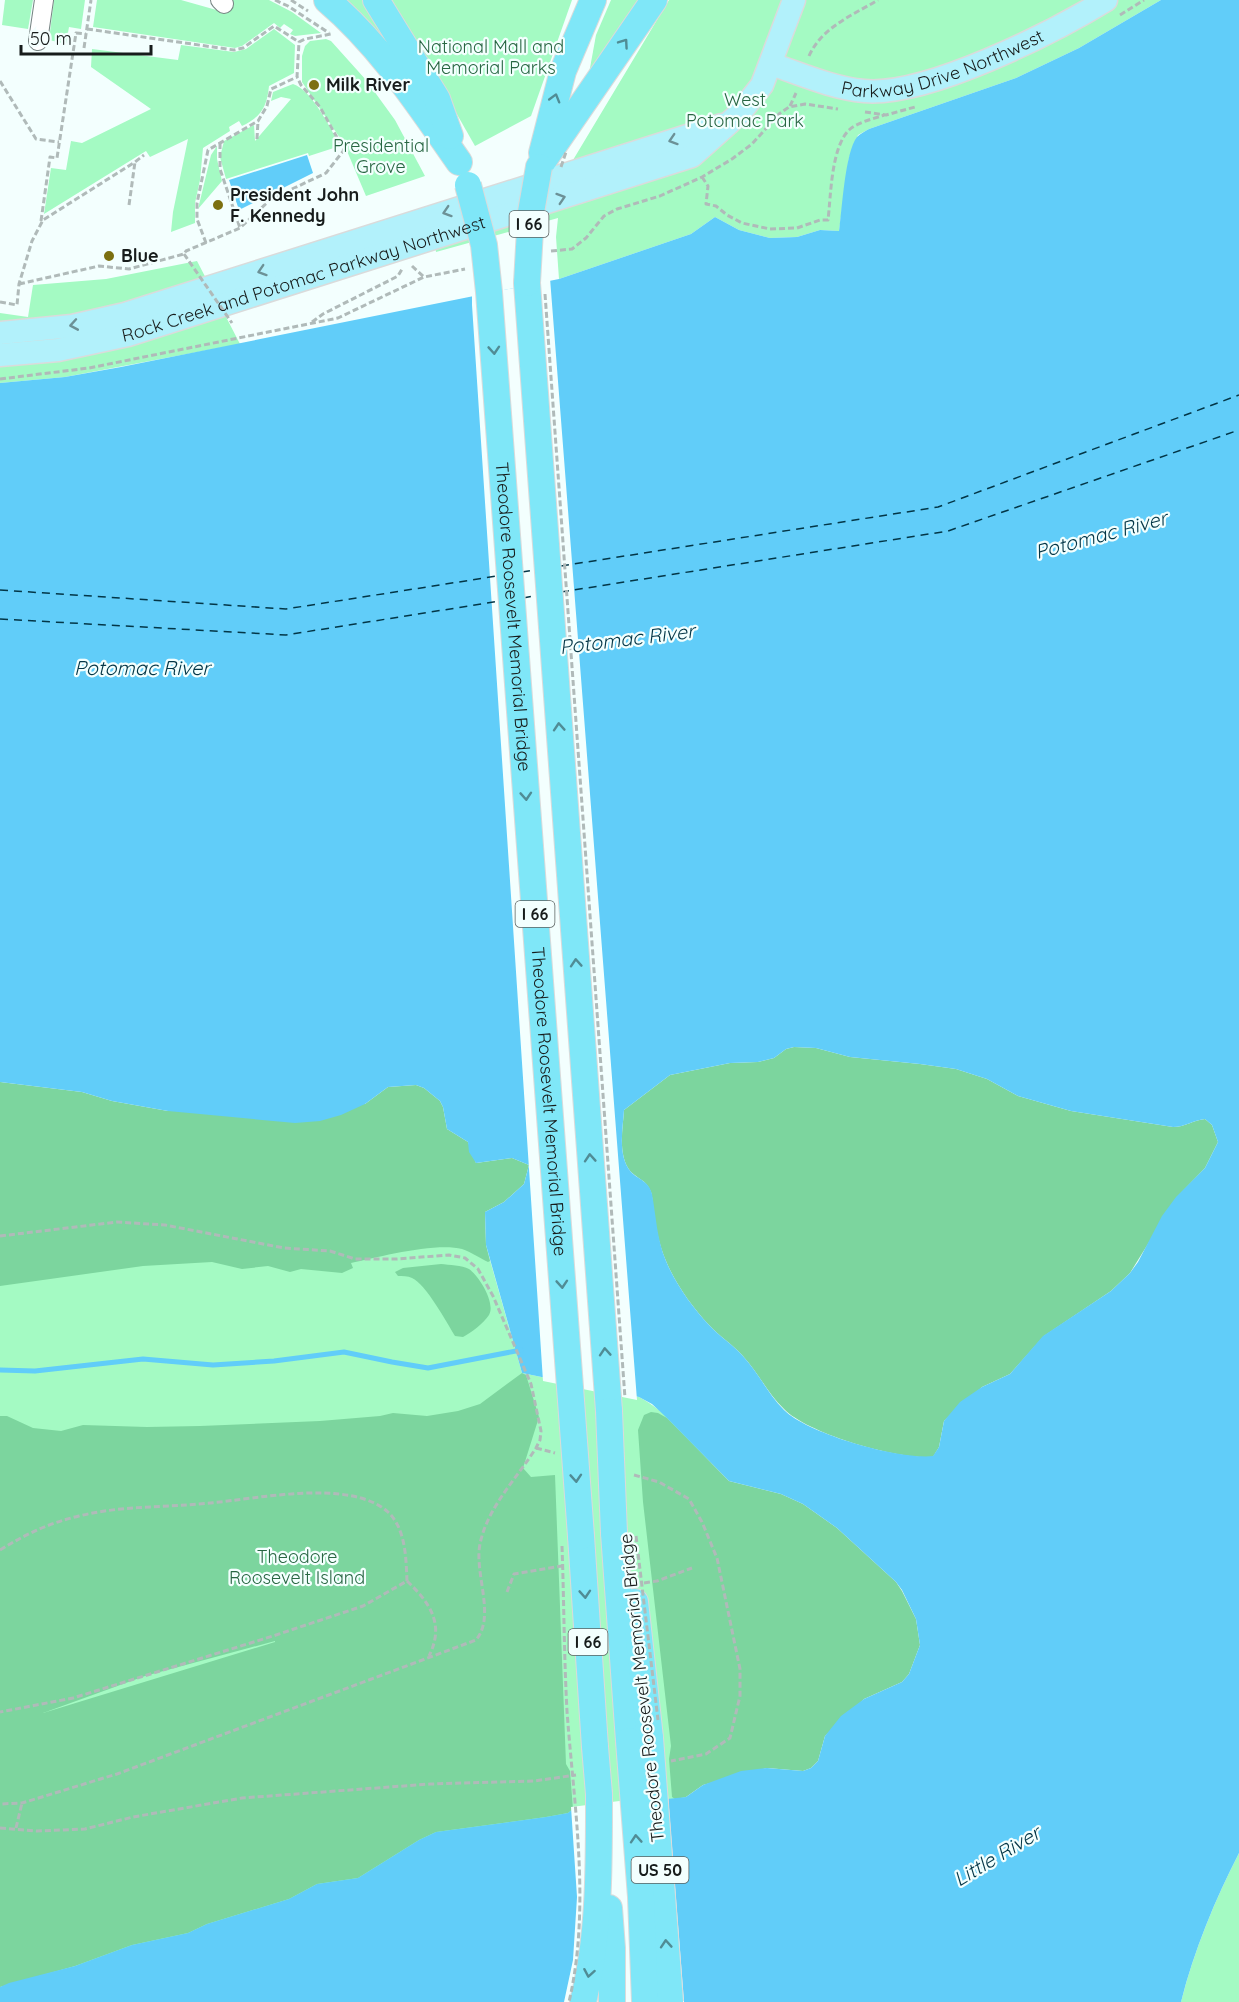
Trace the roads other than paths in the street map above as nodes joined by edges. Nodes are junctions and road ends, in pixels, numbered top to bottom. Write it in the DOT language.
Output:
graph roads {
  1 [pos="44,0"];
  2 [pos="309,0"];
  3 [pos="327,0"];
  4 [pos="375,0"];
  5 [pos="587,0"];
  6 [pos="593,0"];
  7 [pos="654,0"];
  8 [pos="794,0"];
  9 [pos="1106,0"];
  10 [pos="581,25"];
  11 [pos="38,40"];
  12 [pos="375,48"];
  13 [pos="771,64"];
  14 [pos="729,122"];
  15 [pos="539,166"];
  16 [pos="464,173"];
  17 [pos="0,333"];
  18 [pos="0,355"];
  19 [pos="617,1408"];
  20 [pos="599,1794"];
  21 [pos="583,2002"];
  22 [pos="612,2002"];
  23 [pos="645,2002"];
  24 [pos="670,2002"];
  1 -- 11 [label="lane"];
  2 -- 12 [label="highway, I 66"];
  3 -- 12 [label="highway"];
  4 -- 16 [label="highway, Theodore Roosevelt Memorial Bridge"];
  5 -- 10 [label="highway, I 66"];
  6 -- 10 [label="highway"];
  15 -- 7 [label="highway, one-way"];
  8 -- 13 [label="main road, Rock Creek and Potomac Parkway Northwest"];
  9 -- 13 [label="main road, Parkway Drive Northwest"];
  15 -- 10 [label="highway, Theodore Roosevelt Memorial Bridge / I 66, one-way"];
  12 -- 16 [label="highway, I 66"];
  13 -- 14 [label="main road, Rock Creek and Potomac Parkway Northwest"];
  14 -- 17 [label="main road, Rock Creek and Potomac Parkway Northwest, one-way"];
  18 -- 14 [label="main road, Rock Creek and Potomac Parkway Northwest, one-way"];
  19 -- 15 [label="highway, Theodore Roosevelt Memorial Bridge / I 66, one-way, bridge"];
  16 -- 20 [label="highway, Theodore Roosevelt Memorial Bridge / I 66, one-way, bridge"];
  23 -- 19 [label="highway, Theodore Roosevelt Memorial Bridge / I 66, one-way, bridge"];
  24 -- 19 [label="highway, Theodore Roosevelt Memorial Bridge / US 50, one-way, bridge"];
  20 -- 21 [label="highway, Theodore Roosevelt Memorial Bridge, one-way"];
  20 -- 22 [label="highway, Theodore Roosevelt Memorial Bridge / I 66"];
}
